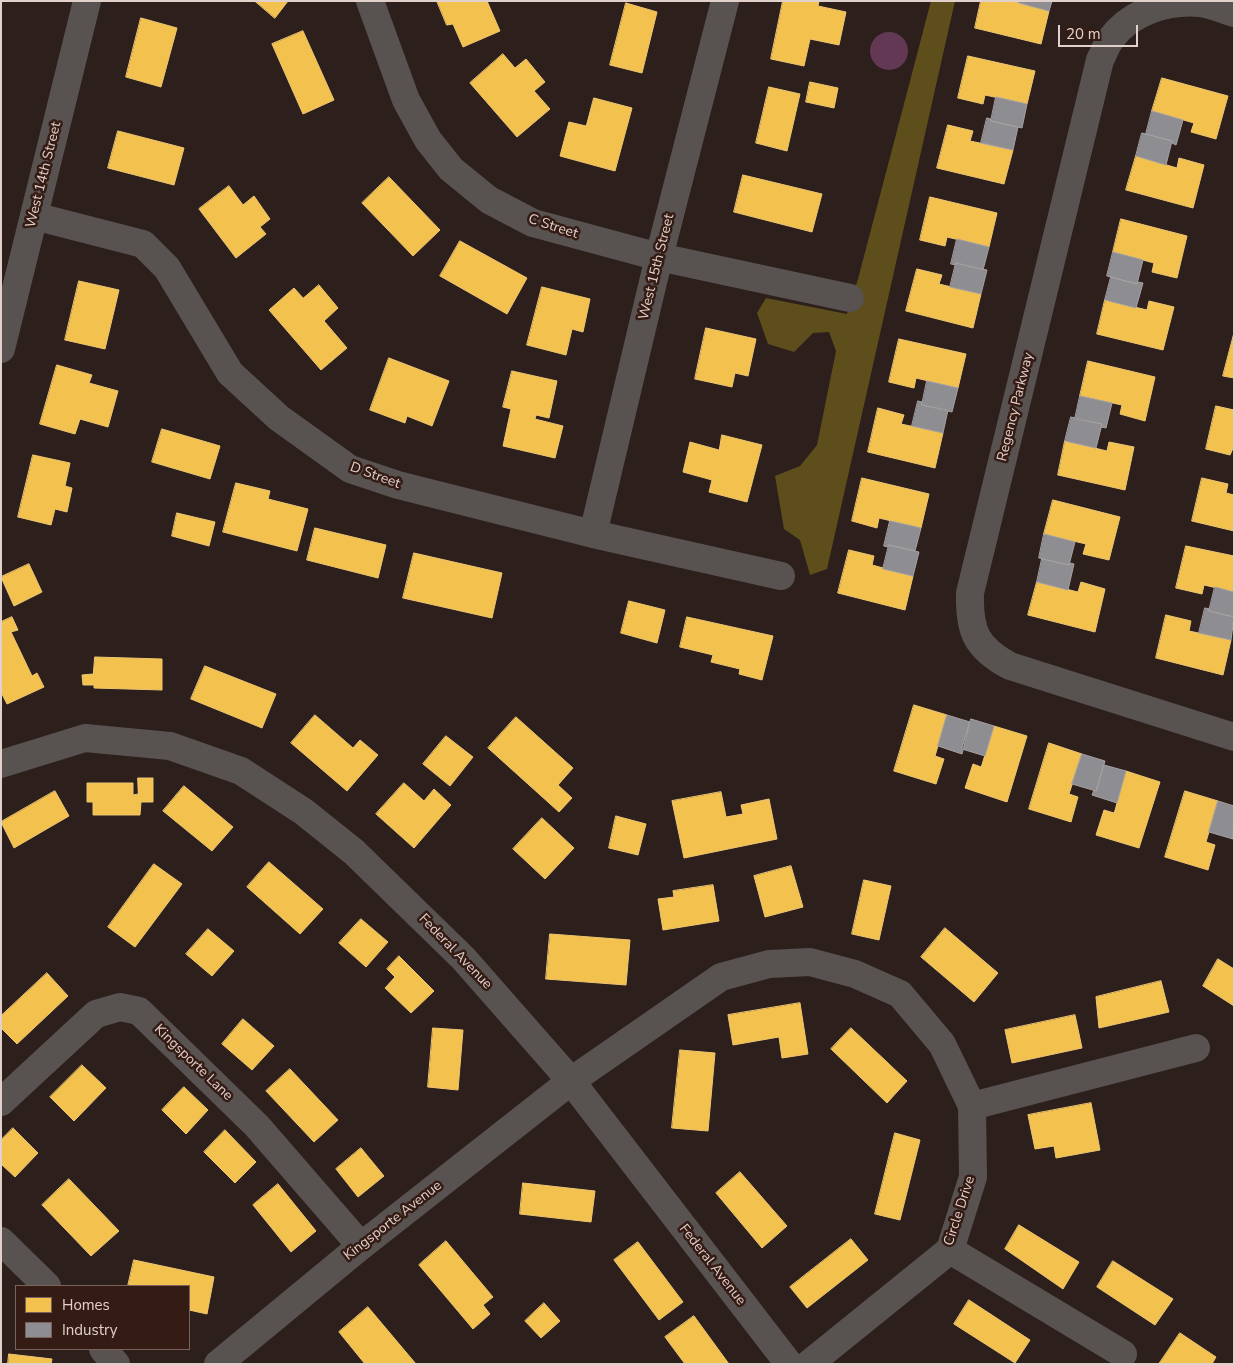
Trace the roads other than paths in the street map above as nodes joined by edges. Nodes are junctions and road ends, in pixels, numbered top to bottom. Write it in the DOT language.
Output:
graph roads {
  1 [pos="87,1"];
  2 [pos="370,1"];
  3 [pos="725,1"];
  4 [pos="1234,13"];
  5 [pos="34,216"];
  6 [pos="659,257"];
  7 [pos="850,298"];
  8 [pos="1,349"];
  9 [pos="592,534"];
  10 [pos="781,576"];
  11 [pos="1234,737"];
  12 [pos="2,761"];
  13 [pos="1196,1048"];
  14 [pos="572,1082"];
  15 [pos="1,1102"];
  16 [pos="972,1106"];
  17 [pos="1,1241"];
  18 [pos="361,1246"];
  19 [pos="950,1250"];
  20 [pos="46,1285"];
  21 [pos="104,1350"];
  22 [pos="1123,1354"];
  23 [pos="116,1364"];
  24 [pos="218,1364"];
  25 [pos="789,1364"];
  26 [pos="809,1364"];
  1 -- 5 [label="street, West 14th Street"];
  2 -- 6 [label="street, C Street"];
  3 -- 6 [label="street, West 15th Street"];
  4 -- 11 [label="street, Regency Parkway"];
  5 -- 8 [label="street, West 14th Street"];
  5 -- 9 [label="street, D Street"];
  6 -- 7 [label="street, C Street"];
  6 -- 9 [label="street, West 15th Street"];
  9 -- 10 [label="street, D Street"];
  12 -- 14 [label="street, Federal Avenue"];
  13 -- 16 [label="street"];
  14 -- 16 [label="street, Circle Drive"];
  14 -- 18 [label="street, Kingsporte Avenue"];
  14 -- 25 [label="street, Federal Avenue"];
  15 -- 18 [label="street, Kingsporte Lane"];
  16 -- 19 [label="street, Circle Drive"];
  17 -- 20 [label="street"];
  18 -- 24 [label="street, Kingsporte Avenue"];
  19 -- 22 [label="street"];
  19 -- 26 [label="street, Circle Drive"];
  21 -- 23 [label="street"];
}
